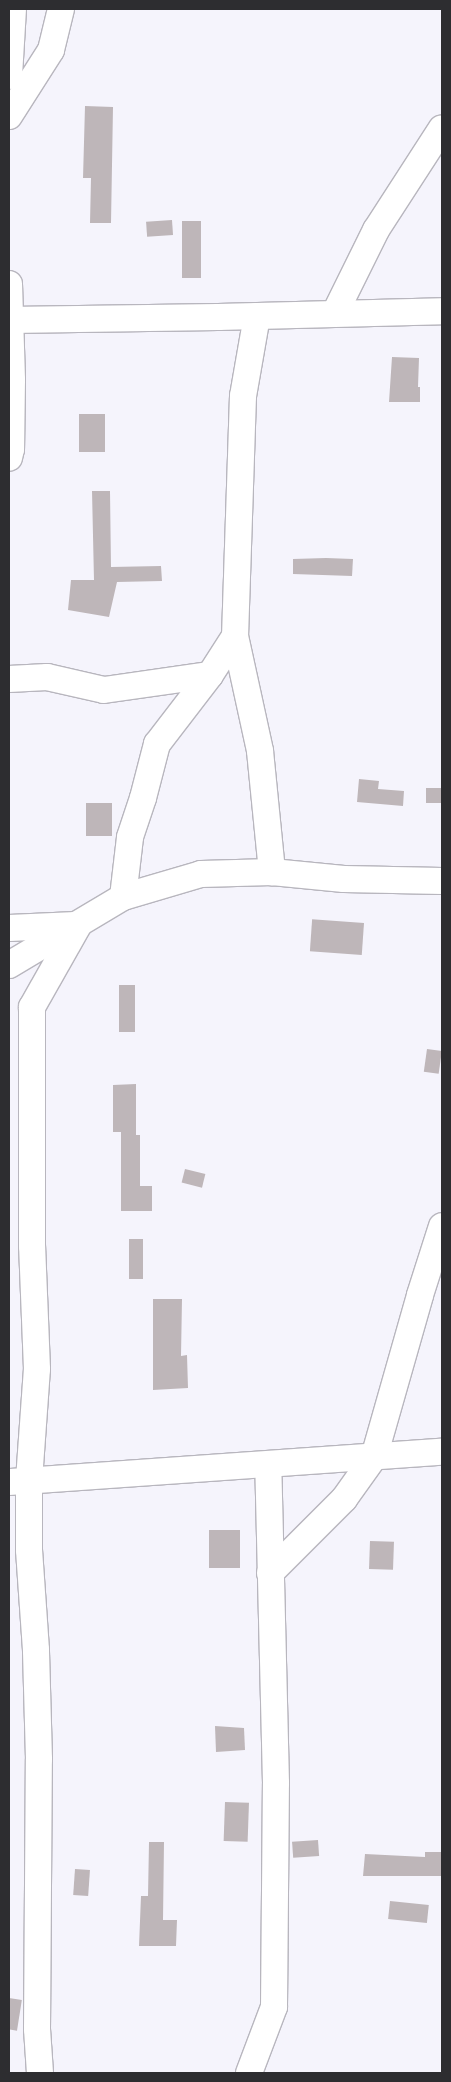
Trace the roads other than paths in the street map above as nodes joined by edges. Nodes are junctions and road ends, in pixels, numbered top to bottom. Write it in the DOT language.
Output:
graph roads {
  1 [pos="13,9"];
  2 [pos="61,9"];
  3 [pos="9,66"];
  4 [pos="9,116"];
  5 [pos="442,128"];
  6 [pos="9,284"];
  7 [pos="442,311"];
  8 [pos="336,312"];
  9 [pos="257,316"];
  10 [pos="10,320"];
  11 [pos="9,458"];
  12 [pos="235,636"];
  13 [pos="210,675"];
  14 [pos="9,679"];
  15 [pos="272,872"];
  16 [pos="442,881"];
  17 [pos="123,897"];
  18 [pos="79,924"];
  19 [pos="9,928"];
  20 [pos="9,965"];
  21 [pos="442,1226"];
  22 [pos="442,1452"];
  23 [pos="374,1457"];
  24 [pos="268,1466"];
  25 [pos="19,1481"];
  26 [pos="270,1573"];
  27 [pos="40,2073"];
  28 [pos="250,2073"];
  1 -- 3 [label="street"];
  2 -- 4 [label="street"];
  5 -- 8 [label="street"];
  6 -- 10 [label="street"];
  7 -- 8 [label="street"];
  8 -- 9 [label="street"];
  9 -- 10 [label="street"];
  9 -- 12 [label="street"];
  10 -- 11 [label="street"];
  12 -- 13 [label="street"];
  12 -- 15 [label="street"];
  13 -- 14 [label="street"];
  13 -- 17 [label="street"];
  15 -- 16 [label="street"];
  15 -- 17 [label="street"];
  17 -- 18 [label="street"];
  18 -- 19 [label="street"];
  18 -- 20 [label="street"];
  18 -- 25 [label="street"];
  21 -- 23 [label="street"];
  22 -- 23 [label="street"];
  23 -- 24 [label="street"];
  23 -- 26 [label="street"];
  24 -- 25 [label="street"];
  24 -- 26 [label="street"];
  25 -- 27 [label="street"];
  26 -- 28 [label="street"];
}
